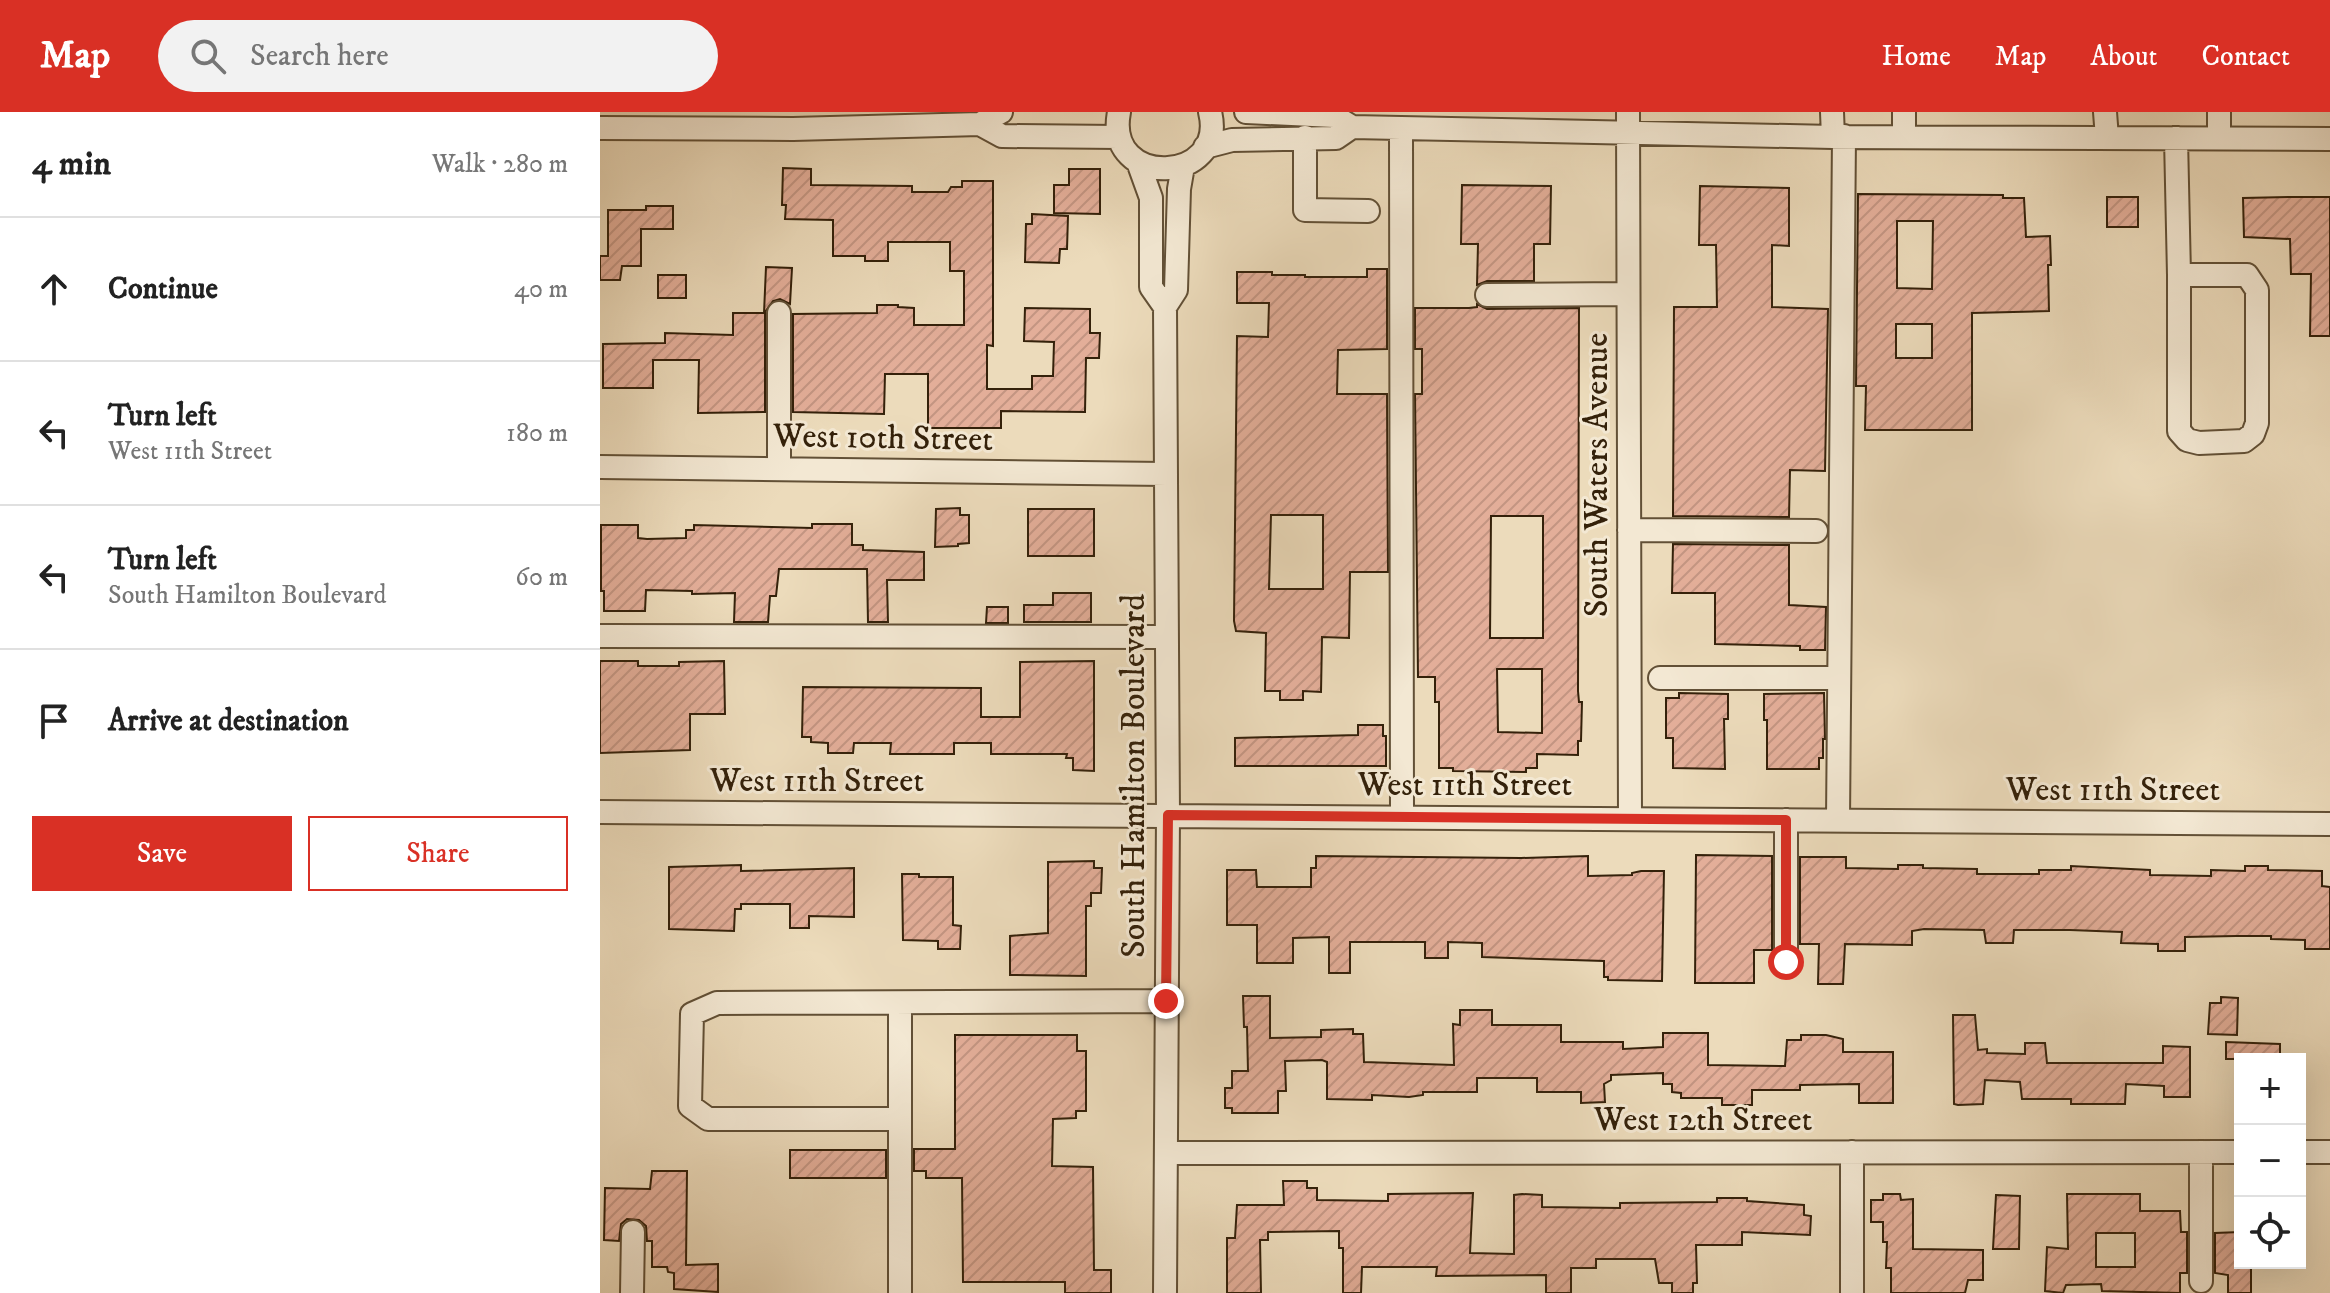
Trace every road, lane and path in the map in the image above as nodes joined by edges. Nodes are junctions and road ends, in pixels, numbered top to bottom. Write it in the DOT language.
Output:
graph roads {
  1 [pos="1001,112"];
  2 [pos="1119,112"];
  3 [pos="1210,112"];
  4 [pos="1246,112"];
  5 [pos="1832,112"];
  6 [pos="1904,112"];
  7 [pos="2105,112"];
  8 [pos="2219,112"];
  9 [pos="925,119"];
  10 [pos="793,121"];
  11 [pos="1563,121"];
  12 [pos="1628,122"];
  13 [pos="980,124"];
  14 [pos="1352,127"];
  15 [pos="600,128"];
  16 [pos="1401,128"];
  17 [pos="1838,136"];
  18 [pos="1119,137"];
  19 [pos="1305,137"];
  20 [pos="1904,137"];
  21 [pos="2107,138"];
  22 [pos="2176,138"];
  23 [pos="2219,138"];
  24 [pos="2330,139"];
  25 [pos="1205,147"];
  26 [pos="1138,162"];
  27 [pos="1183,166"];
  28 [pos="1368,211"];
  29 [pos="2179,275"];
  30 [pos="1628,294"];
  31 [pos="1487,295"];
  32 [pos="1165,307"];
  33 [pos="779,313"];
  34 [pos="600,467"];
  35 [pos="779,469"];
  36 [pos="1165,474"];
  37 [pos="1629,530"];
  38 [pos="1816,531"];
  39 [pos="600,636"];
  40 [pos="1166,637"];
  41 [pos="1660,678"];
  42 [pos="1839,678"];
  43 [pos="600,812"];
  44 [pos="1168,815"];
  45 [pos="1402,817"];
  46 [pos="1630,819"];
  47 [pos="1786,820"];
  48 [pos="1838,820"];
  49 [pos="2330,824"];
  50 [pos="1786,962"];
  51 [pos="1166,1001"];
  52 [pos="900,1003"];
  53 [pos="900,1119"];
  54 [pos="1852,1152"];
  55 [pos="2201,1152"];
  56 [pos="2234,1152"];
  57 [pos="2306,1152"];
  58 [pos="2330,1152"];
  59 [pos="1166,1153"];
  60 [pos="633,1232"];
  61 [pos="2201,1281"];
  62 [pos="632,1293"];
  63 [pos="900,1293"];
  64 [pos="1165,1293"];
  65 [pos="1852,1293"];
  1 -- 13 [label="street"];
  2 -- 18 [label="street"];
  3 -- 25 [label="street"];
  4 -- 14 [label="street"];
  5 -- 17 [label="street"];
  6 -- 20 [label="street"];
  7 -- 21 [label="street"];
  8 -- 23 [label="street"];
  9 -- 10 [label="street"];
  9 -- 13 [label="street"];
  10 -- 15 [label="street"];
  11 -- 12 [label="street"];
  11 -- 16 [label="street"];
  12 -- 17 [label="street"];
  12 -- 30 [label="street, South Waters Avenue"];
  13 -- 18 [label="street"];
  14 -- 16 [label="street"];
  14 -- 19 [label="street"];
  16 -- 45 [label="street"];
  17 -- 20 [label="street"];
  17 -- 42 [label="street"];
  18 -- 26 [label="street, South Hamilton Boulevard"];
  19 -- 25 [label="street"];
  19 -- 28 [label="street"];
  20 -- 21 [label="street"];
  21 -- 22 [label="street"];
  22 -- 23 [label="street"];
  22 -- 29 [label="street"];
  23 -- 24 [label="street"];
  25 -- 27 [label="street"];
  26 -- 27 [label="street"];
  26 -- 32 [label="street, South Hamilton Boulevard"];
  27 -- 32 [label="street, South Hamilton Boulevard"];
  29 -- 29 [label="street"];
  30 -- 31 [label="street"];
  30 -- 37 [label="street, South Waters Avenue"];
  32 -- 36 [label="street, South Hamilton Boulevard"];
  33 -- 35 [label="street"];
  34 -- 35 [label="street, West 10th Street"];
  35 -- 36 [label="street, West 10th Street"];
  36 -- 40 [label="street, South Hamilton Boulevard"];
  37 -- 38 [label="street"];
  37 -- 46 [label="street, South Waters Avenue"];
  39 -- 40 [label="street"];
  40 -- 44 [label="street, South Hamilton Boulevard"];
  41 -- 42 [label="street"];
  42 -- 48 [label="street"];
  43 -- 44 [label="street, West 11th Street"];
  44 -- 45 [label="street, West 11th Street"];
  44 -- 51 [label="street, South Hamilton Boulevard"];
  45 -- 46 [label="street, West 11th Street"];
  46 -- 47 [label="street, West 11th Street"];
  47 -- 48 [label="street, West 11th Street"];
  47 -- 50 [label="street"];
  48 -- 49 [label="street, West 11th Street"];
  51 -- 52 [label="street"];
  51 -- 59 [label="street, South Hamilton Boulevard"];
  52 -- 53 [label="street"];
  52 -- 53 [label="street"];
  53 -- 63 [label="street"];
  54 -- 55 [label="street, West 12th Street"];
  54 -- 59 [label="street, West 12th Street"];
  54 -- 65 [label="street"];
  55 -- 56 [label="street, West 12th Street"];
  55 -- 61 [label="street"];
  57 -- 58 [label="street"];
  59 -- 64 [label="street, South Hamilton Boulevard"];
  60 -- 62 [label="street"];
}
